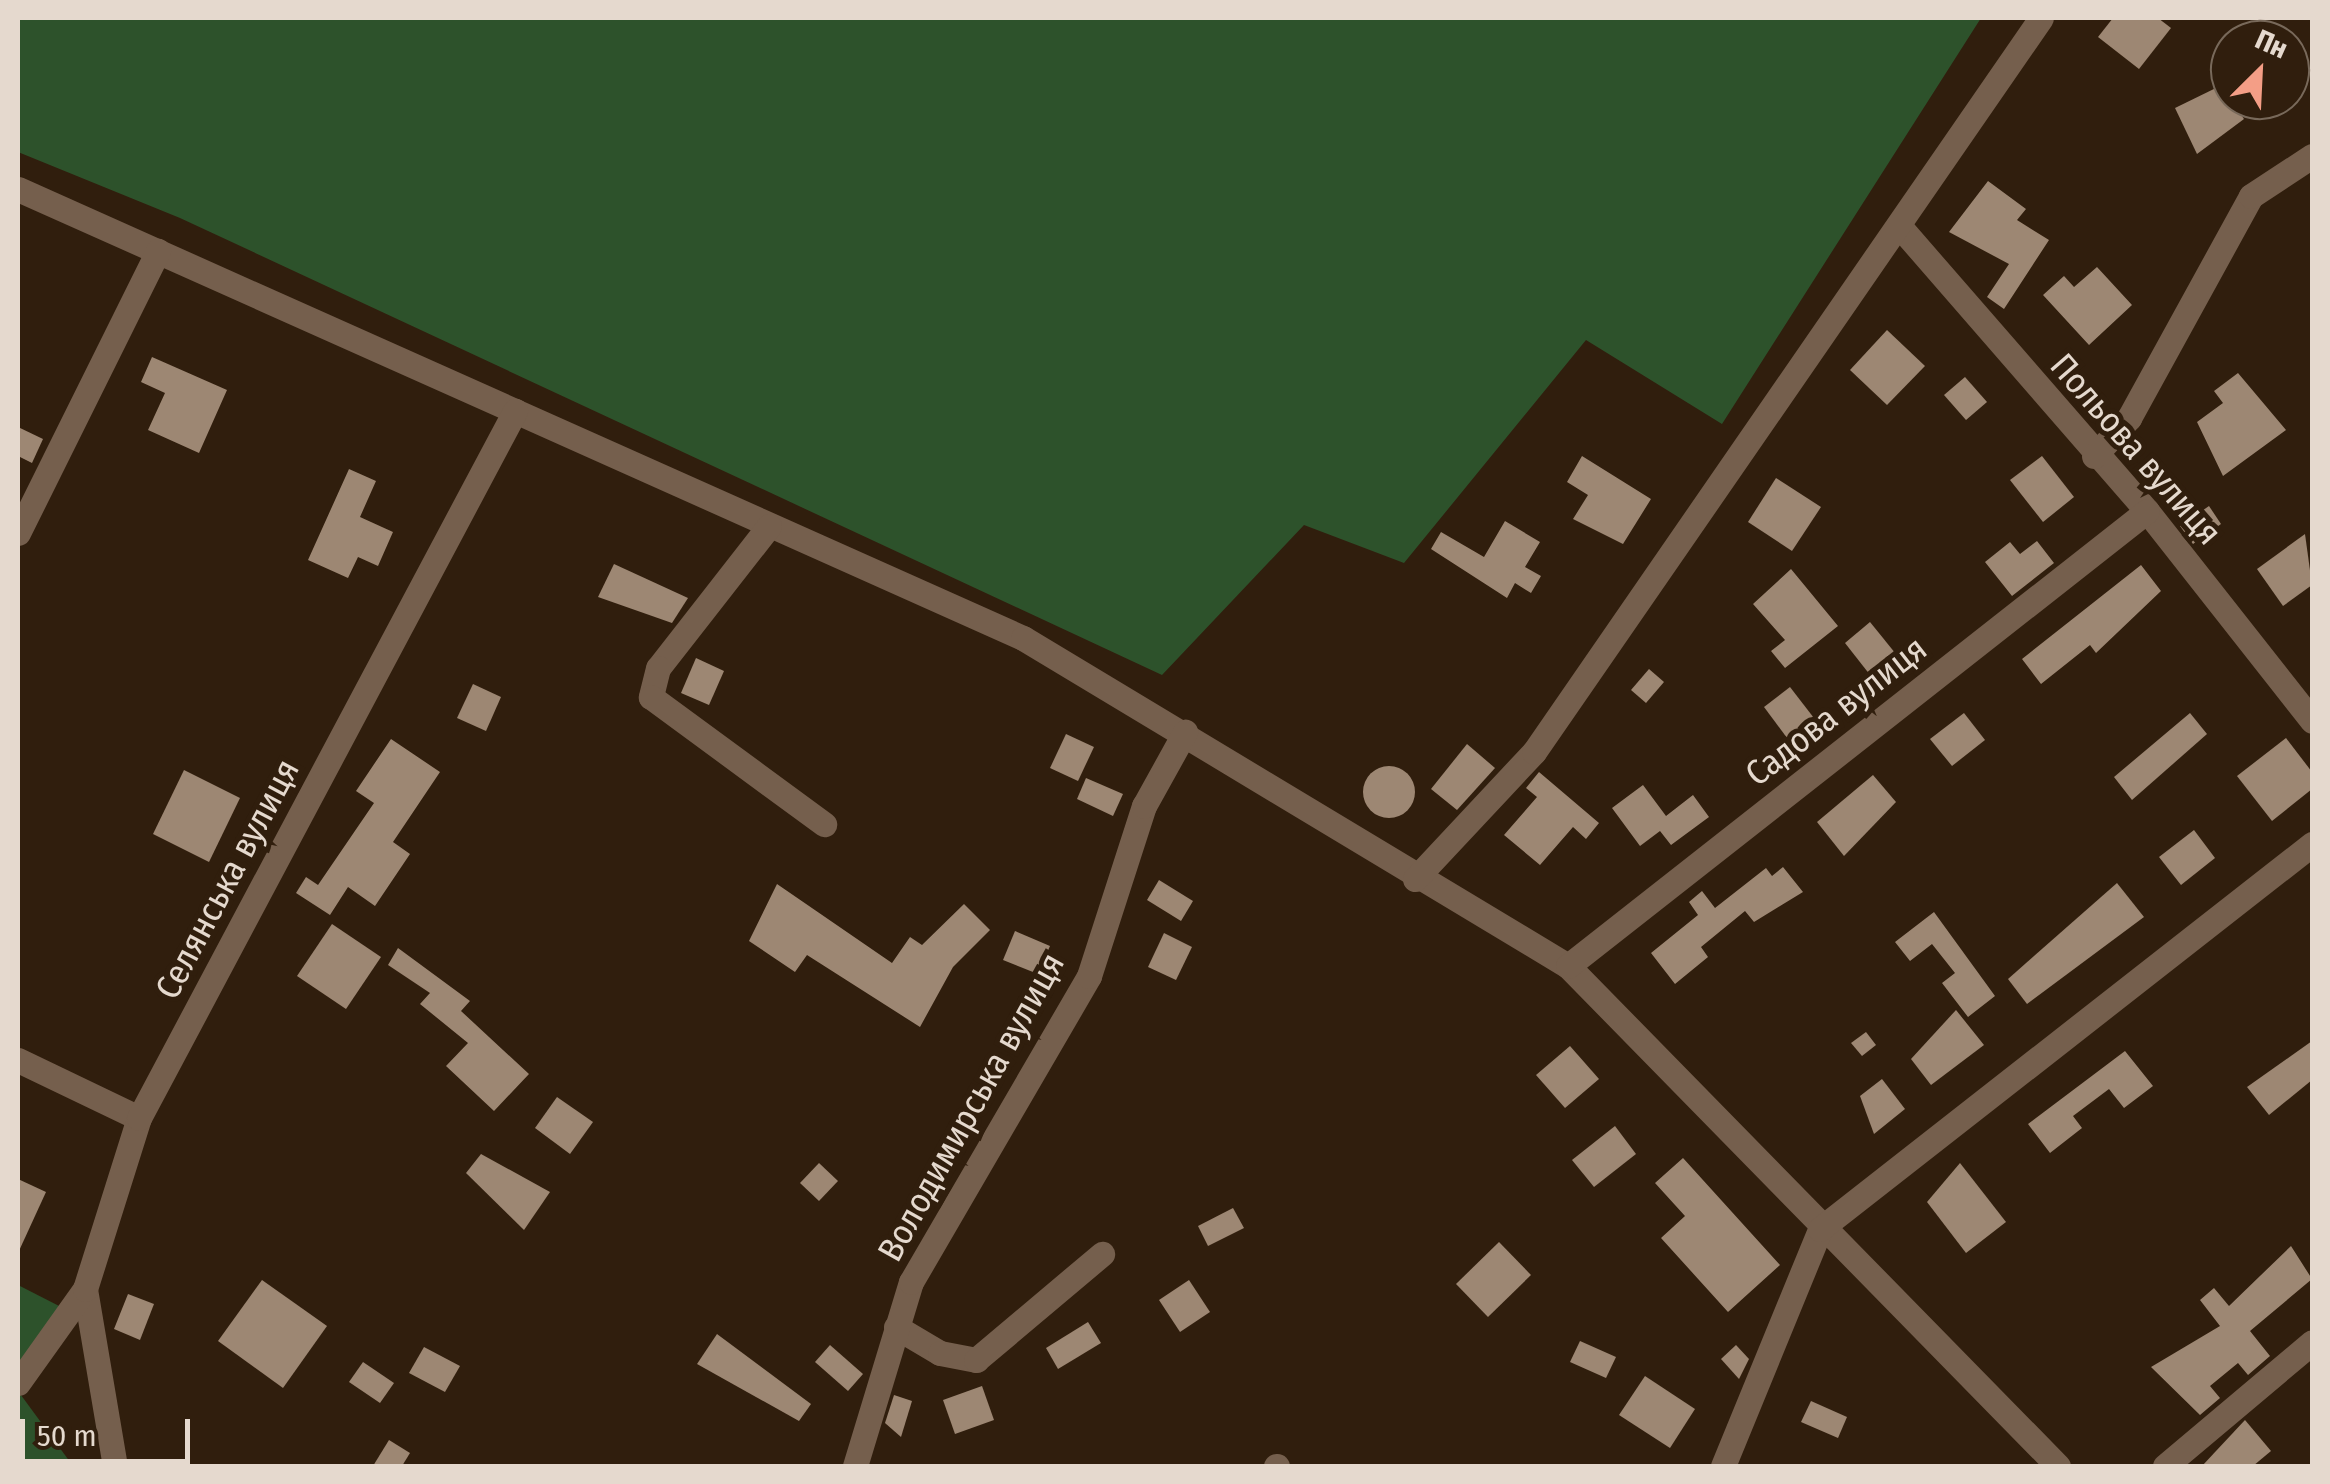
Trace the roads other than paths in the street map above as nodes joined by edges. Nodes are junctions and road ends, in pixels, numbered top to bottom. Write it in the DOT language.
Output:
graph roads {
  1 [pos="2041,18"];
  2 [pos="2312,156"];
  3 [pos="18,189"];
  4 [pos="1901,228"];
  5 [pos="158,251"];
  6 [pos="515,412"];
  7 [pos="2094,456"];
  8 [pos="2148,511"];
  9 [pos="769,526"];
  10 [pos="18,533"];
  11 [pos="2312,720"];
  12 [pos="1185,732"];
  13 [pos="824,824"];
  14 [pos="2312,844"];
  15 [pos="1414,879"];
  16 [pos="1568,966"];
  17 [pos="18,1060"];
  18 [pos="139,1118"];
  19 [pos="1820,1229"];
  20 [pos="1102,1254"];
  21 [pos="85,1289"];
  22 [pos="896,1327"];
  23 [pos="2312,1342"];
  24 [pos="18,1384"];
  25 [pos="115,1466"];
  26 [pos="855,1466"];
  27 [pos="1724,1466"];
  28 [pos="2058,1466"];
  29 [pos="2165,1466"];
  1 -- 4 [label="street"];
  2 -- 7 [label="street"];
  3 -- 5 [label="street"];
  4 -- 7 [label="street, Польова вулиця"];
  4 -- 15 [label="street"];
  5 -- 6 [label="street"];
  5 -- 10 [label="street"];
  6 -- 9 [label="street"];
  6 -- 18 [label="street, Селянська вулиця"];
  7 -- 8 [label="street, Польова вулиця"];
  8 -- 11 [label="street, Польова вулиця"];
  8 -- 16 [label="street, Садова вулиця"];
  9 -- 12 [label="street"];
  9 -- 13 [label="street"];
  12 -- 15 [label="street"];
  12 -- 22 [label="street, Володимирська вулиця"];
  14 -- 19 [label="street"];
  15 -- 16 [label="street"];
  16 -- 19 [label="street"];
  17 -- 18 [label="street"];
  18 -- 21 [label="street, Селянська вулиця"];
  19 -- 27 [label="street"];
  19 -- 28 [label="street"];
  20 -- 22 [label="street"];
  21 -- 24 [label="street, Селянська вулиця"];
  21 -- 25 [label="street"];
  22 -- 26 [label="street, Володимирська вулиця"];
  23 -- 29 [label="street"];
}
